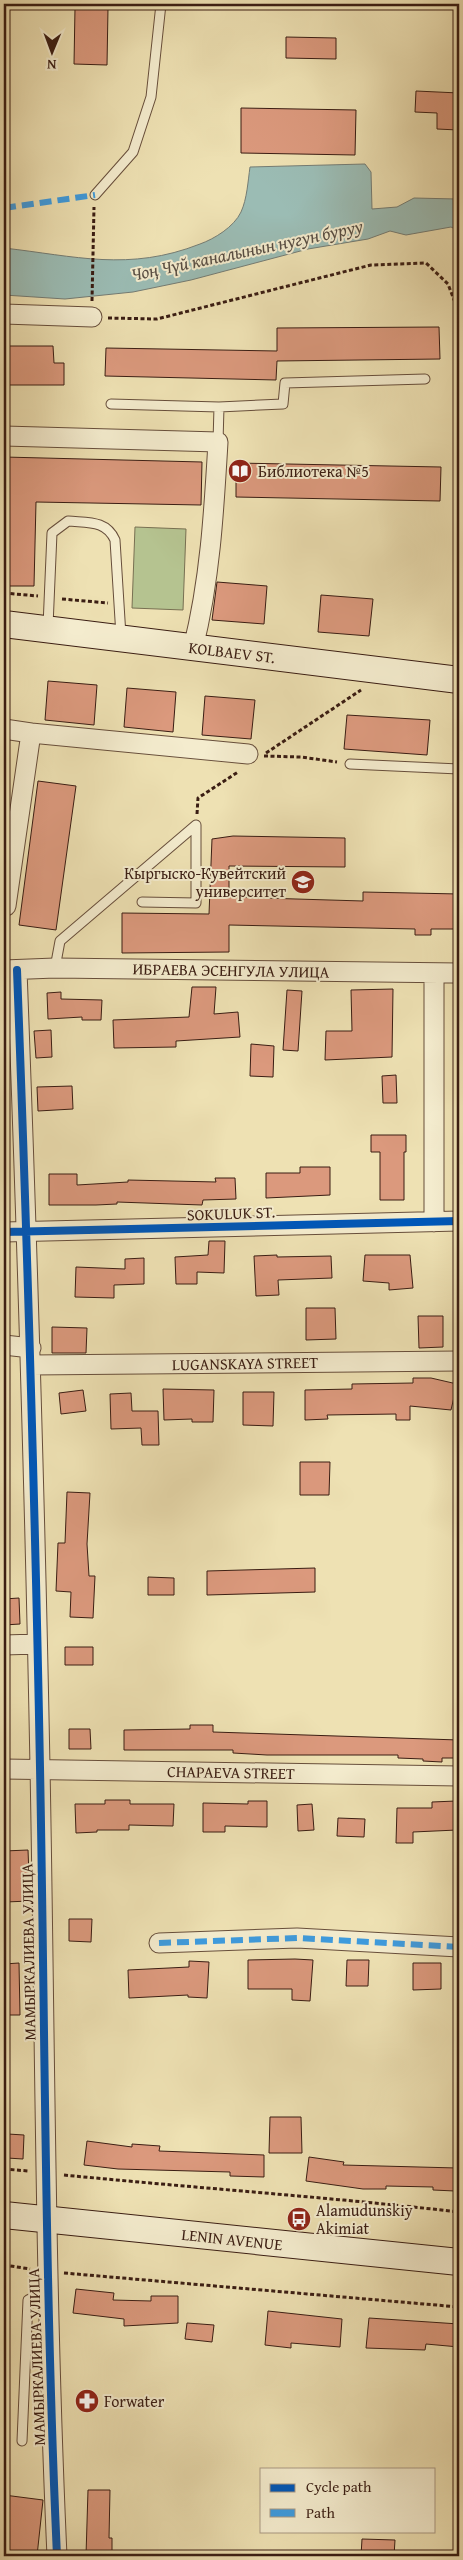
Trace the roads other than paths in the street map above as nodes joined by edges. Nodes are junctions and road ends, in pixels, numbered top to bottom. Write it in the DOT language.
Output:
graph roads {
  1 [pos="161,4"];
  2 [pos="95,195"];
  3 [pos="4,314"];
  4 [pos="92,317"];
  5 [pos="425,379"];
  6 [pos="111,404"];
  7 [pos="218,407"];
  8 [pos="4,436"];
  9 [pos="218,442"];
  10 [pos="4,624"];
  11 [pos="48,630"];
  12 [pos="121,639"];
  13 [pos="193,648"];
  14 [pos="459,680"];
  15 [pos="4,729"];
  16 [pos="31,733"];
  17 [pos="247,760"];
  18 [pos="350,764"];
  19 [pos="459,769"];
  20 [pos="142,902"];
  21 [pos="6,906"];
  22 [pos="55,968"];
  23 [pos="10,970"];
  24 [pos="459,972"];
  25 [pos="434,973"];
  26 [pos="459,1221"];
  27 [pos="434,1222"];
  28 [pos="4,1232"];
  29 [pos="27,1232"];
  30 [pos="4,1345"];
  31 [pos="31,1357"];
  32 [pos="459,1361"];
  33 [pos="37,1644"];
  34 [pos="4,1645"];
  35 [pos="4,1769"];
  36 [pos="40,1769"];
  37 [pos="459,1776"];
  38 [pos="158,1943"];
  39 [pos="459,1947"];
  40 [pos="4,2216"];
  41 [pos="47,2220"];
  42 [pos="459,2262"];
  43 [pos="48,2281"];
  44 [pos="22,2441"];
  45 [pos="57,2556"];
  1 -- 2 [label="lane"];
  3 -- 4 [label="street"];
  5 -- 7 [label="lane"];
  6 -- 7 [label="lane"];
  7 -- 9 [label="lane"];
  8 -- 9 [label="street"];
  9 -- 13 [label="street"];
  10 -- 11 [label="main road, KOLBAEV ST."];
  11 -- 12 [label="main road, KOLBAEV ST."];
  11 -- 12 [label="lane"];
  12 -- 13 [label="main road, KOLBAEV ST."];
  13 -- 14 [label="main road, KOLBAEV ST."];
  15 -- 16 [label="street"];
  16 -- 17 [label="street"];
  16 -- 21 [label="street"];
  18 -- 19 [label="lane"];
  20 -- 22 [label="lane"];
  22 -- 23 [label="street, ИБРАЕВА ЭСЕНГУЛА УЛИЦА"];
  22 -- 25 [label="street, ИБРАЕВА ЭСЕНГУЛА УЛИЦА"];
  23 -- 29 [label="street, МАМЫРКАЛИЕВА УЛИЦА"];
  24 -- 25 [label="street, ИБРАЕВА ЭСЕНГУЛА УЛИЦА"];
  25 -- 27 [label="street"];
  26 -- 27 [label="street, SOKULUK ST."];
  27 -- 29 [label="street, SOKULUK ST."];
  28 -- 29 [label="street, SOKULUK ST."];
  29 -- 31 [label="street, МАМЫРКАЛИЕВА УЛИЦА"];
  30 -- 31 [label="street, LUGANSKAYA STREET"];
  31 -- 32 [label="street, LUGANSKAYA STREET"];
  31 -- 33 [label="street, МАМЫРКАЛИЕВА УЛИЦА"];
  33 -- 34 [label="street"];
  33 -- 36 [label="street, МАМЫРКАЛИЕВА УЛИЦА"];
  35 -- 36 [label="street, CHAPAEVA STREET"];
  36 -- 37 [label="street, CHAPAEVA STREET"];
  36 -- 41 [label="street, МАМЫРКАЛИЕВА УЛИЦА"];
  38 -- 39 [label="street"];
  40 -- 41 [label="main road, LENIN AVENUE"];
  41 -- 42 [label="main road, LENIN AVENUE"];
  41 -- 43 [label="street, МАМЫРКАЛИЕВА УЛИЦА"];
  43 -- 44 [label="lane"];
  43 -- 45 [label="street, МАМЫРКАЛИЕВА УЛИЦА"];
}
